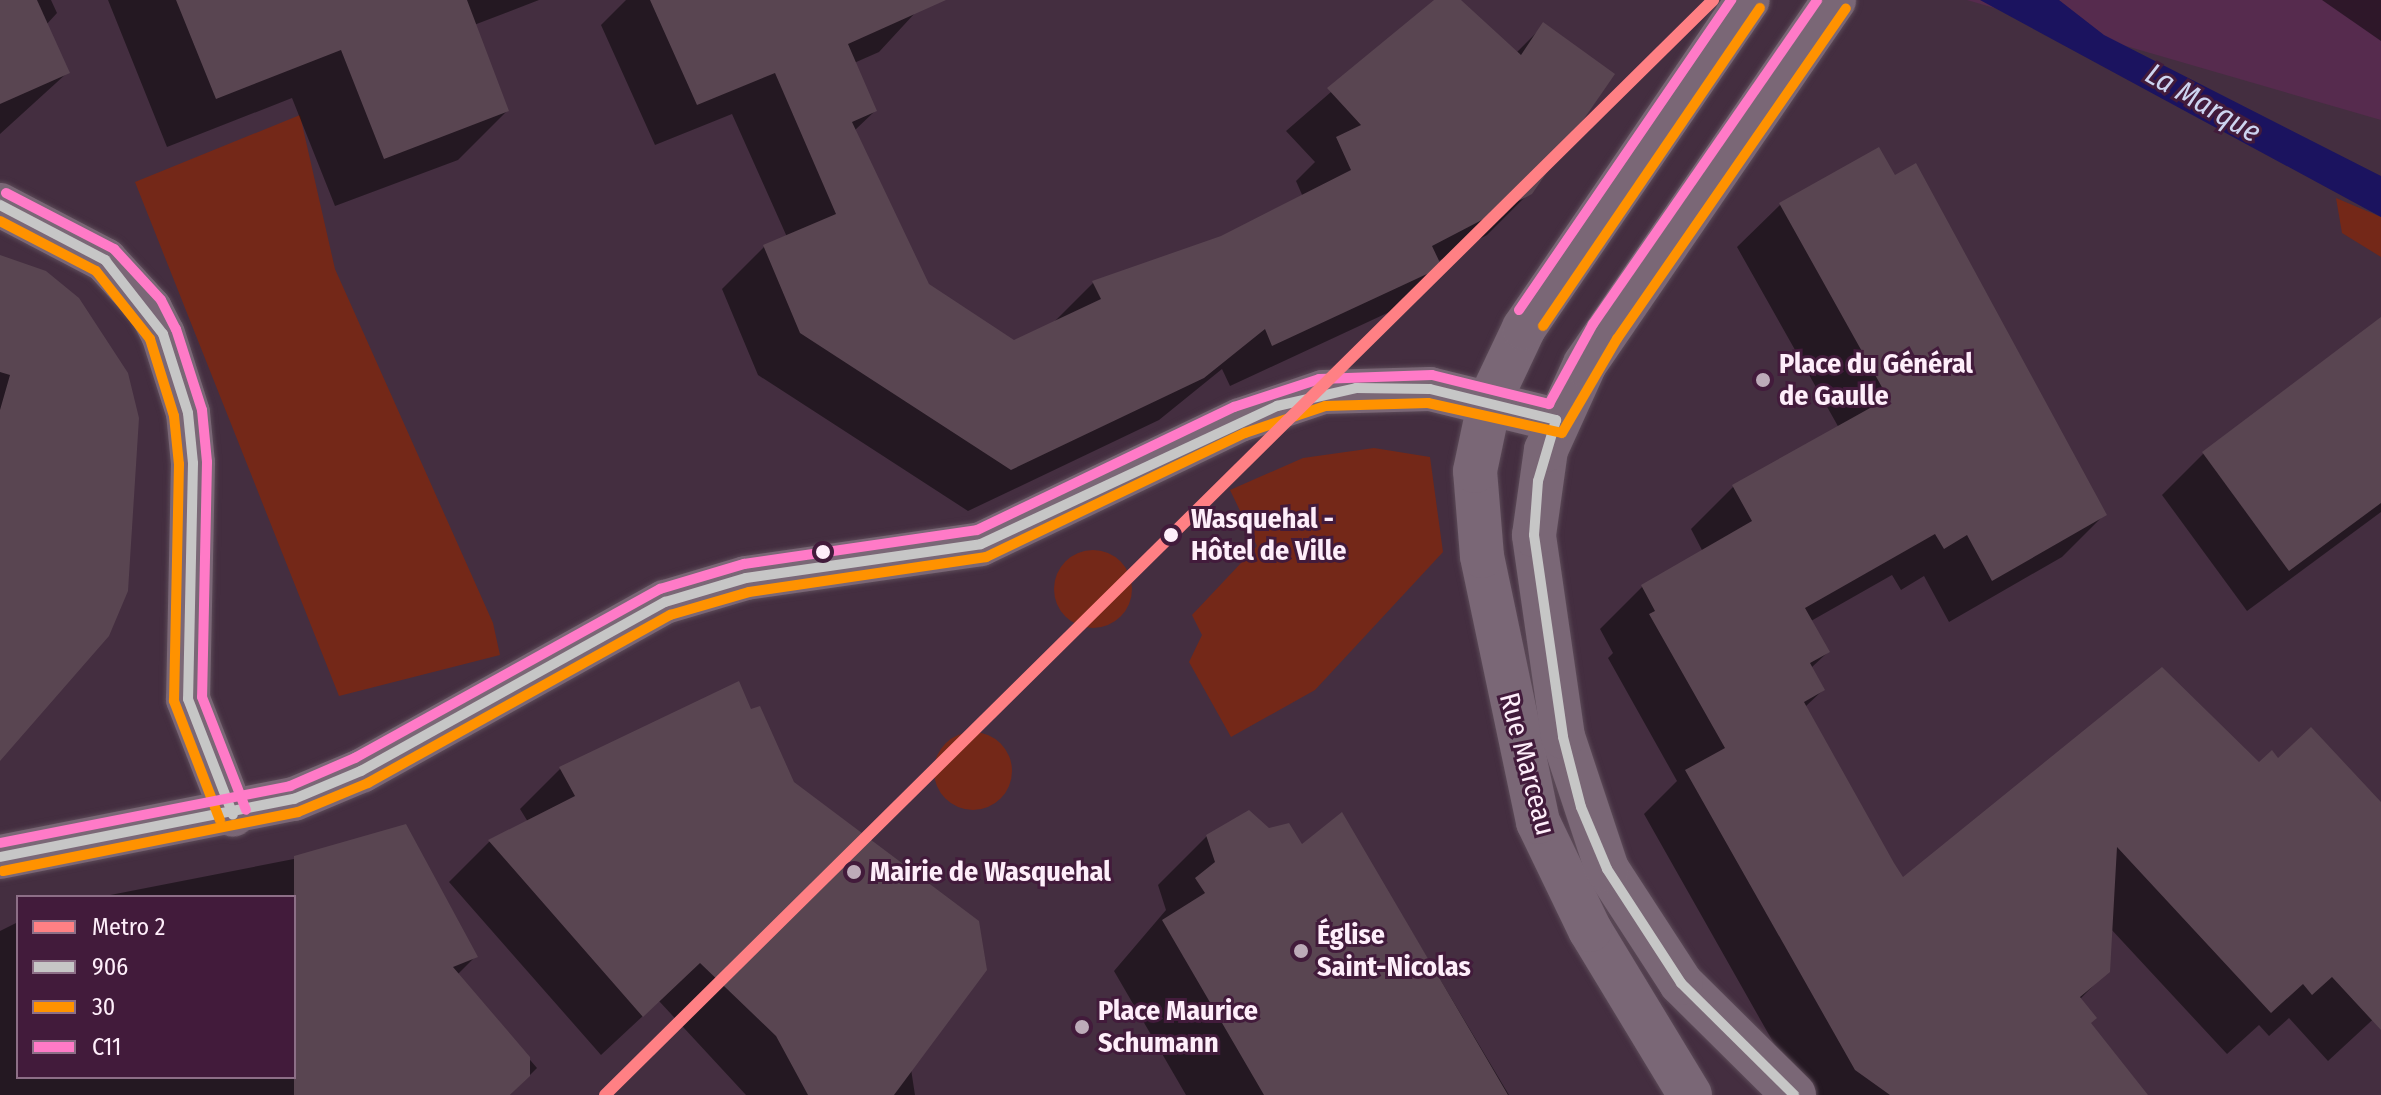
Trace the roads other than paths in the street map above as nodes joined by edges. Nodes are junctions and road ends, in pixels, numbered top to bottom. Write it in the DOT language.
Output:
graph roads {
  1 [pos="1748,0"];
  2 [pos="1834,0"];
  3 [pos="0,205"];
  4 [pos="1490,400"];
  5 [pos="1556,420"];
  6 [pos="247,812"];
  7 [pos="0,857"];
  8 [pos="1690,1095"];
  9 [pos="1794,1095"];
  1 -- 4 [label="street, Rue Marceau"];
  2 -- 5 [label="street, Rue Marceau"];
  3 -- 6 [label="street"];
  4 -- 5 [label="street"];
  4 -- 6 [label="street"];
  4 -- 8 [label="street, Rue Marceau"];
  5 -- 9 [label="street, Rue Marceau"];
  6 -- 7 [label="street"];
}
